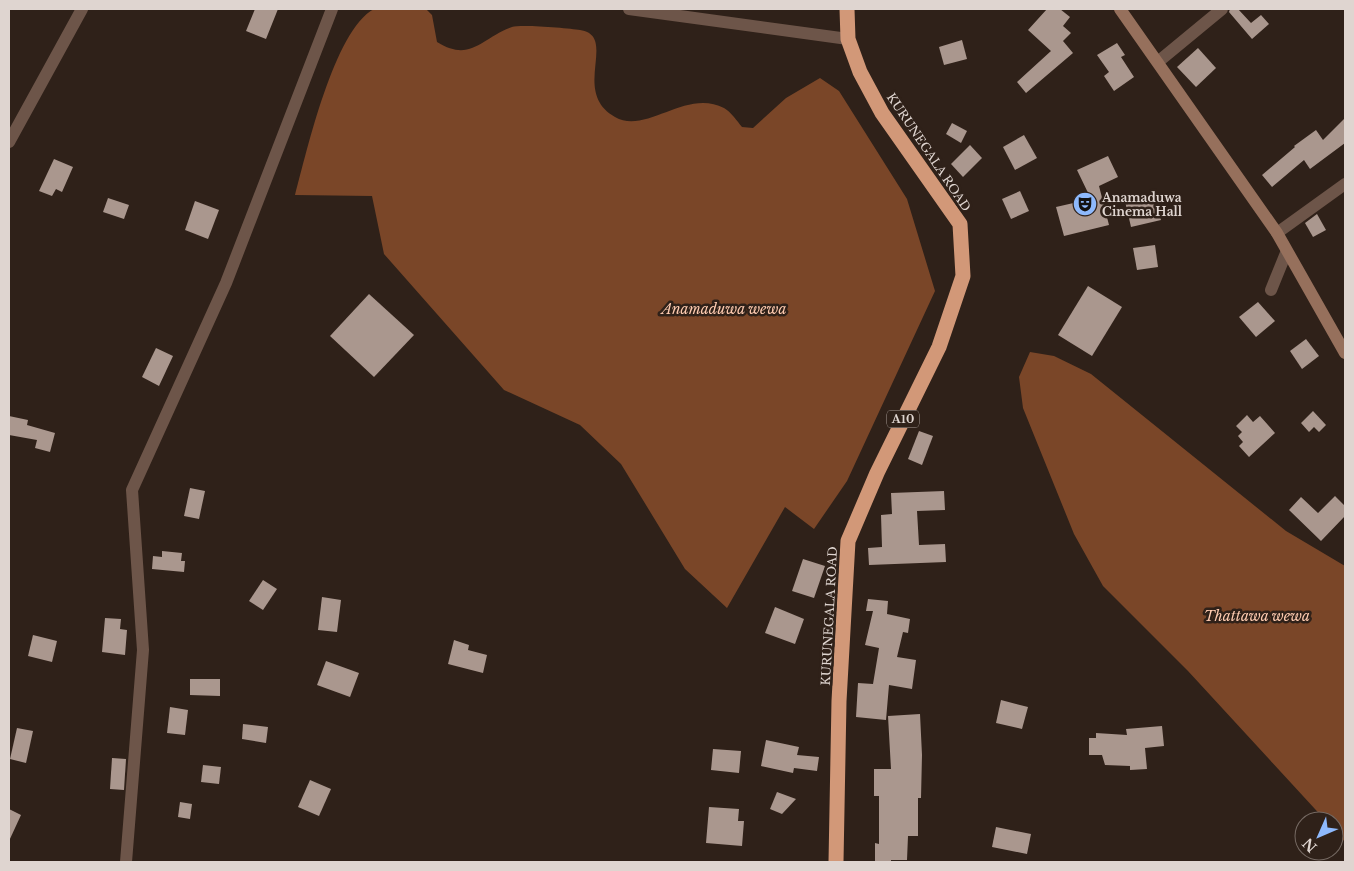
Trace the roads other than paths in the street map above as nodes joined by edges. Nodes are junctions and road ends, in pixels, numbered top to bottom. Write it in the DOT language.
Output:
graph roads {
  1 [pos="82,9"];
  2 [pos="332,9"];
  3 [pos="629,9"];
  4 [pos="847,9"];
  5 [pos="1120,9"];
  6 [pos="1222,9"];
  7 [pos="848,39"];
  8 [pos="1159,61"];
  9 [pos="9,142"];
  10 [pos="1345,184"];
  11 [pos="1277,233"];
  12 [pos="1286,253"];
  13 [pos="1270,290"];
  14 [pos="1345,353"];
  15 [pos="126,862"];
  16 [pos="836,862"];
  1 -- 9 [label="street"];
  2 -- 15 [label="street"];
  3 -- 7 [label="street"];
  4 -- 7 [label="highway, KURUNEGALA ROAD / A10"];
  5 -- 8 [label="street"];
  6 -- 8 [label="street"];
  7 -- 16 [label="highway, KURUNEGALA ROAD / A10"];
  8 -- 11 [label="street"];
  10 -- 11 [label="street"];
  11 -- 12 [label="street"];
  12 -- 13 [label="street"];
  12 -- 14 [label="street"];
}
